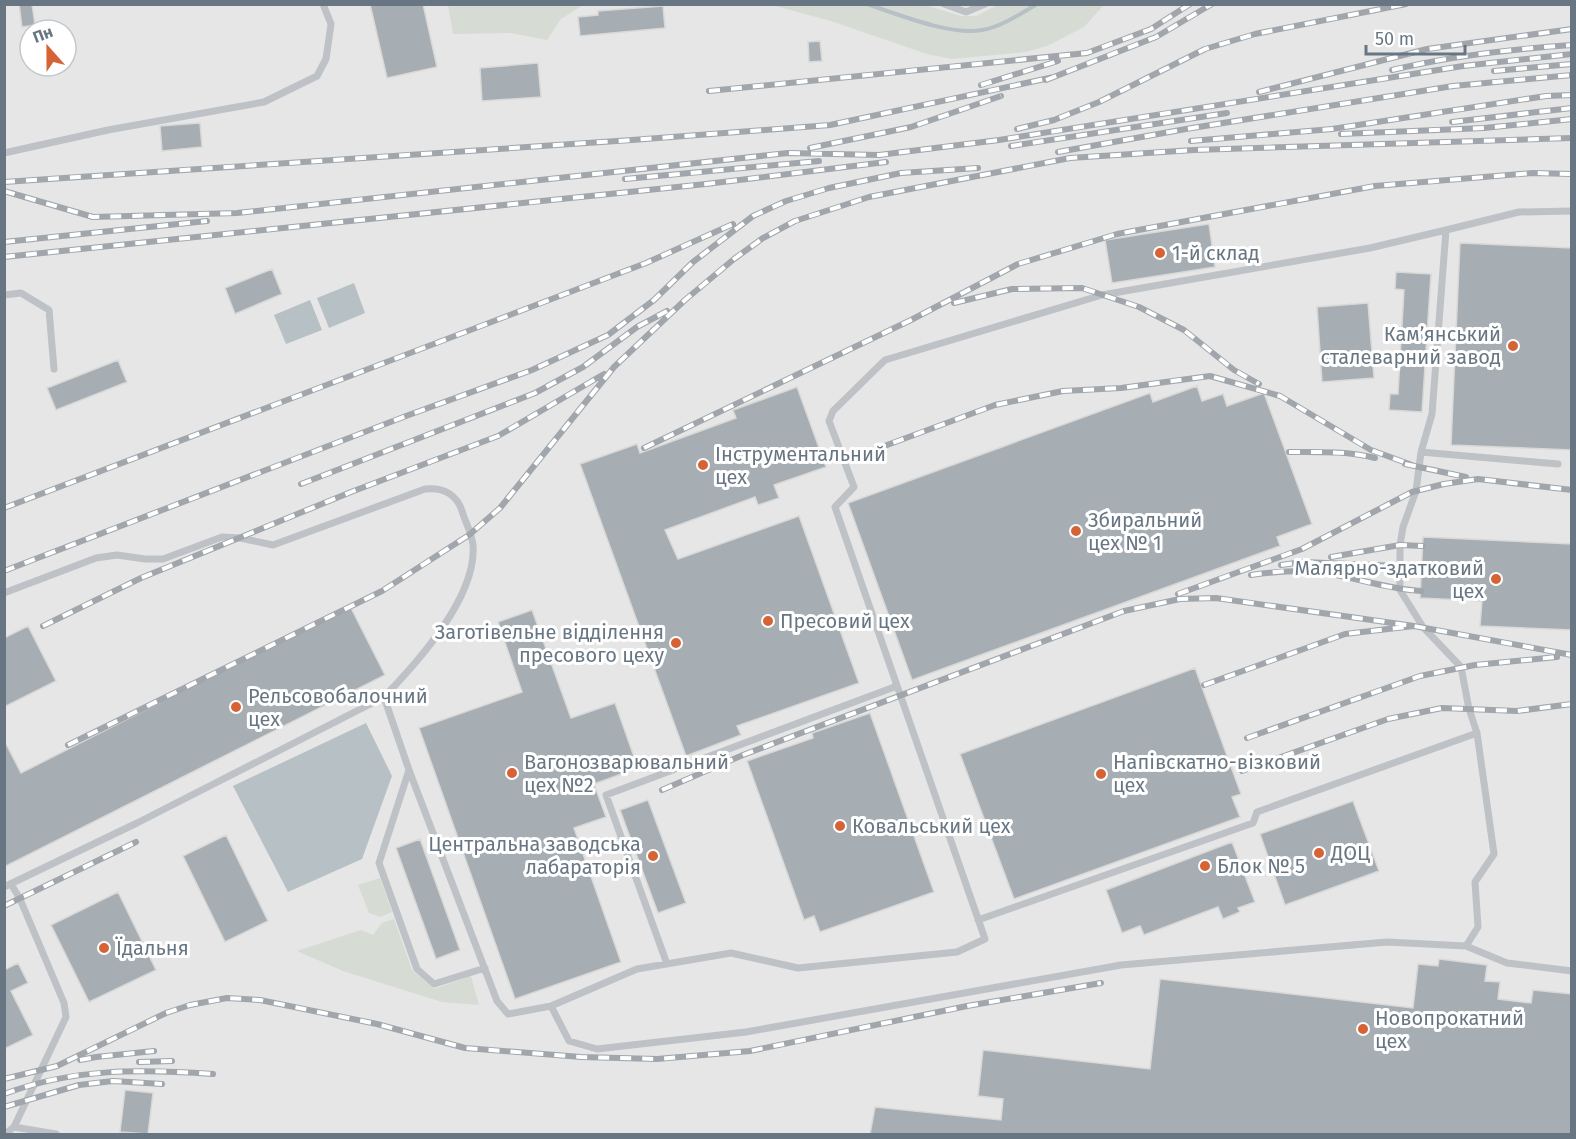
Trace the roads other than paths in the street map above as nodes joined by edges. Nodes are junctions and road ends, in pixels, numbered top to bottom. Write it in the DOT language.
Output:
graph roads {
  1 [pos="323,4"];
  2 [pos="944,4"];
  3 [pos="985,4"];
  4 [pos="4,153"];
  5 [pos="1572,211"];
  6 [pos="1446,230"];
  7 [pos="4,295"];
  8 [pos="54,369"];
  9 [pos="1421,452"];
  10 [pos="1558,464"];
  11 [pos="4,593"];
  12 [pos="897,686"];
  13 [pos="384,697"];
  14 [pos="1477,733"];
  15 [pos="409,770"];
  16 [pos="8,885"];
  17 [pos="978,920"];
  18 [pos="1466,946"];
  19 [pos="667,963"];
  20 [pos="485,968"];
  21 [pos="1572,971"];
  22 [pos="551,1006"];
  23 [pos="14,1127"];
  24 [pos="5,1134"];
  25 [pos="56,1134"];
  1 -- 4 [label="lane"];
  2 -- 3 [label="lane"];
  5 -- 6 [label="lane"];
  6 -- 9 [label="lane"];
  6 -- 12 [label="lane"];
  7 -- 8 [label="lane"];
  9 -- 10 [label="lane"];
  9 -- 14 [label="lane"];
  11 -- 13 [label="lane"];
  12 -- 17 [label="lane"];
  12 -- 19 [label="lane"];
  13 -- 15 [label="lane"];
  13 -- 16 [label="lane"];
  14 -- 17 [label="lane"];
  14 -- 18 [label="lane"];
  15 -- 20 [label="lane"];
  15 -- 20 [label="lane"];
  16 -- 23 [label="lane"];
  17 -- 19 [label="lane"];
  18 -- 21 [label="lane"];
  18 -- 22 [label="lane"];
  19 -- 22 [label="lane"];
  20 -- 22 [label="lane"];
  23 -- 24 [label="lane"];
  23 -- 25 [label="lane"];
}
